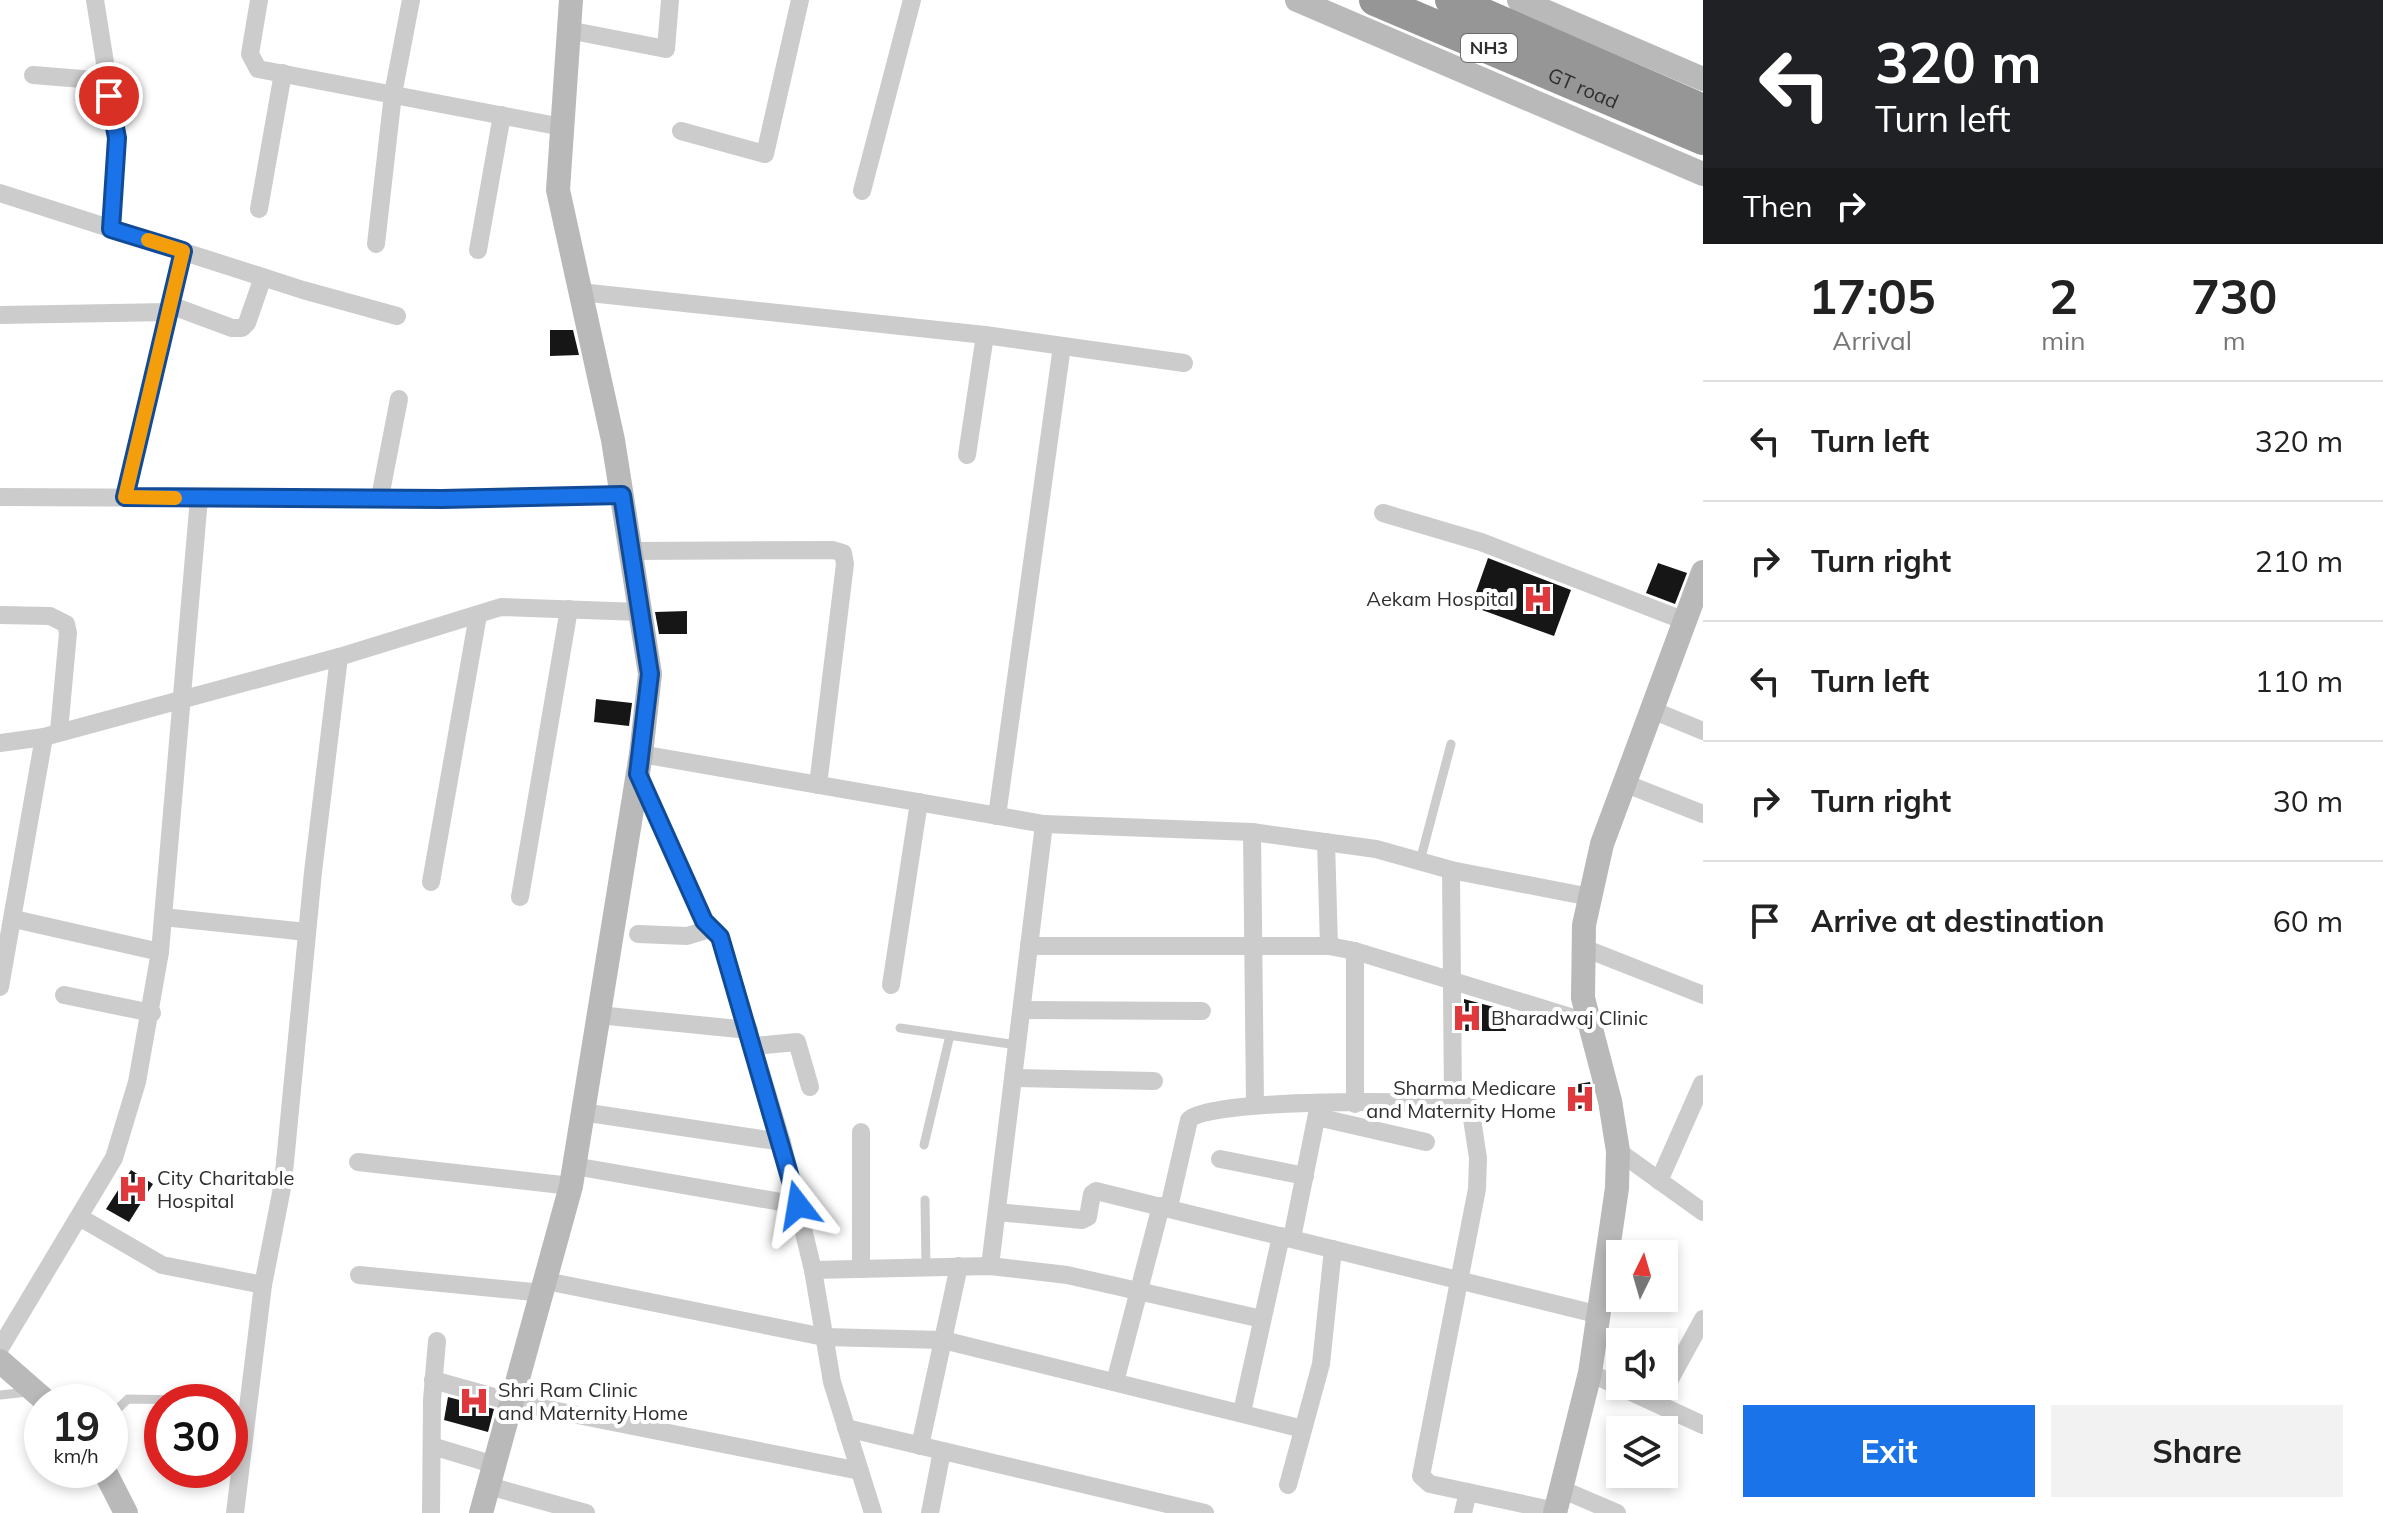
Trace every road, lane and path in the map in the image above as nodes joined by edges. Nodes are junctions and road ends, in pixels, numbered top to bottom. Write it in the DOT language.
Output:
graph roads {
  1 [pos="95,0"];
  2 [pos="259,0"];
  3 [pos="411,0"];
  4 [pos="571,0"];
  5 [pos="670,0"];
  6 [pos="800,0"];
  7 [pos="912,0"];
  8 [pos="1297,0"];
  9 [pos="1375,0"];
  10 [pos="1451,0"];
  11 [pos="1519,0"];
  12 [pos="568,30"];
  13 [pos="283,73"];
  14 [pos="33,75"];
  15 [pos="1703,79"];
  16 [pos="107,81"];
  17 [pos="1609,84"];
  18 [pos="393,94"];
  19 [pos="1703,110"];
  20 [pos="502,115"];
  21 [pos="562,127"];
  22 [pos="681,131"];
  23 [pos="1703,139"];
  24 [pos="1703,174"];
  25 [pos="862,191"];
  26 [pos="0,193"];
  27 [pos="259,209"];
  28 [pos="111,229"];
  29 [pos="376,244"];
  30 [pos="478,250"];
  31 [pos="183,251"];
  32 [pos="263,277"];
  33 [pos="580,292"];
  34 [pos="170,309"];
  35 [pos="0,315"];
  36 [pos="397,316"];
  37 [pos="985,335"];
  38 [pos="1062,346"];
  39 [pos="1184,363"];
  40 [pos="399,399"];
  41 [pos="967,455"];
  42 [pos="622,495"];
  43 [pos="0,497"];
  44 [pos="125,497"];
  45 [pos="380,497"];
  46 [pos="199,498"];
  47 [pos="1383,513"];
  48 [pos="630,551"];
  49 [pos="1703,572"];
  50 [pos="1694,607"];
  51 [pos="569,609"];
  52 [pos="640,612"];
  53 [pos="0,615"];
  54 [pos="478,615"];
  55 [pos="339,657"];
  56 [pos="183,697"];
  57 [pos="1652,710"];
  58 [pos="1703,731"];
  59 [pos="51,734"];
  60 [pos="0,743"];
  61 [pos="1451,744"];
  62 [pos="639,764"];
  63 [pos="1624,783"];
  64 [pos="818,785"];
  65 [pos="919,802"];
  66 [pos="1703,814"];
  67 [pos="997,816"];
  68 [pos="1044,824"];
  69 [pos="1252,832"];
  70 [pos="1326,842"];
  71 [pos="1420,861"];
  72 [pos="1451,870"];
  73 [pos="431,882"];
  74 [pos="520,897"];
  75 [pos="1590,897"];
  76 [pos="163,917"];
  77 [pos="14,919"];
  78 [pos="710,929"];
  79 [pos="307,932"];
  80 [pos="638,934"];
  81 [pos="1029,946"];
  82 [pos="1256,946"];
  83 [pos="1329,946"];
  84 [pos="1584,948"];
  85 [pos="1355,951"];
  86 [pos="160,952"];
  87 [pos="3,962"];
  88 [pos="1453,984"];
  89 [pos="891,985"];
  90 [pos="0,987"];
  91 [pos="64,995"];
  92 [pos="1703,995"];
  93 [pos="1022,1010"];
  94 [pos="1202,1011"];
  95 [pos="152,1013"];
  96 [pos="598,1015"];
  97 [pos="1590,1023"];
  98 [pos="900,1028"];
  99 [pos="950,1035"];
  100 [pos="752,1038"];
  101 [pos="1017,1045"];
  102 [pos="1013,1078"];
  103 [pos="1154,1081"];
  104 [pos="1702,1084"];
  105 [pos="810,1087"];
  106 [pos="1255,1104"];
  107 [pos="1355,1104"];
  108 [pos="1453,1104"];
  109 [pos="1318,1110"];
  110 [pos="582,1112"];
  111 [pos="861,1132"];
  112 [pos="782,1142"];
  113 [pos="1426,1142"];
  114 [pos="924,1145"];
  115 [pos="1618,1151"];
  116 [pos="1220,1159"];
  117 [pos="358,1162"];
  118 [pos="572,1176"];
  119 [pos="1305,1176"];
  120 [pos="1659,1181"];
  121 [pos="925,1200"];
  122 [pos="798,1205"];
  123 [pos="1165,1207"];
  124 [pos="997,1212"];
  125 [pos="1703,1212"];
  126 [pos="81,1218"];
  127 [pos="1286,1237"];
  128 [pos="1333,1249"];
  129 [pos="959,1266"];
  130 [pos="990,1266"];
  131 [pos="926,1267"];
  132 [pos="861,1269"];
  133 [pos="813,1270"];
  134 [pos="359,1275"];
  135 [pos="1461,1281"];
  136 [pos="263,1285"];
  137 [pos="544,1287"];
  138 [pos="1139,1291"];
  139 [pos="1600,1315"];
  140 [pos="1262,1319"];
  141 [pos="1703,1320"];
  142 [pos="824,1337"];
  143 [pos="943,1340"];
  144 [pos="437,1341"];
  145 [pos="0,1348"];
  146 [pos="0,1361"];
  147 [pos="1590,1373"];
  148 [pos="433,1380"];
  149 [pos="1115,1382"];
  150 [pos="27,1384"];
  151 [pos="0,1395"];
  152 [pos="24,1396"];
  153 [pos="512,1402"];
  154 [pos="1657,1403"];
  155 [pos="1242,1412"];
  156 [pos="1703,1425"];
  157 [pos="846,1428"];
  158 [pos="1303,1429"];
  159 [pos="432,1446"];
  160 [pos="920,1446"];
  161 [pos="942,1451"];
  162 [pos="860,1471"];
  163 [pos="492,1475"];
  164 [pos="1288,1485"];
  165 [pos="113,1488"];
  166 [pos="1468,1492"];
  167 [pos="1557,1504"];
  168 [pos="1133,1505"];
  169 [pos="126,1513"];
  170 [pos="235,1513"];
  171 [pos="431,1513"];
  172 [pos="481,1513"];
  173 [pos="586,1513"];
  174 [pos="873,1513"];
  175 [pos="930,1513"];
  176 [pos="1205,1513"];
  177 [pos="1463,1513"];
  178 [pos="1617,1513"];
  1 -- 16 [label="street"];
  2 -- 13 [label="street"];
  3 -- 18 [label="street"];
  4 -- 12 [label="street"];
  5 -- 12 [label="street"];
  6 -- 22 [label="street"];
  7 -- 25 [label="street"];
  8 -- 24 [label="street"];
  9 -- 17 [label="highway, GT road / NH3"];
  10 -- 17 [label="highway, GT road / NH3"];
  11 -- 15 [label="street"];
  12 -- 21 [label="street"];
  13 -- 18 [label="street"];
  13 -- 27 [label="street"];
  14 -- 16 [label="street"];
  16 -- 28 [label="street"];
  17 -- 19 [label="highway, GT road / NH3"];
  17 -- 23 [label="highway, GT road / NH3"];
  18 -- 20 [label="street"];
  18 -- 29 [label="street"];
  20 -- 21 [label="street"];
  20 -- 30 [label="street"];
  21 -- 33 [label="street"];
  26 -- 28 [label="street"];
  28 -- 31 [label="street"];
  31 -- 32 [label="street"];
  31 -- 34 [label="street"];
  32 -- 34 [label="street"];
  32 -- 36 [label="street"];
  33 -- 37 [label="street"];
  33 -- 42 [label="street"];
  34 -- 35 [label="street"];
  34 -- 44 [label="street"];
  37 -- 38 [label="street"];
  37 -- 41 [label="street"];
  38 -- 39 [label="street"];
  38 -- 67 [label="street"];
  40 -- 45 [label="street"];
  42 -- 45 [label="street"];
  42 -- 48 [label="street"];
  43 -- 44 [label="street"];
  44 -- 46 [label="street"];
  45 -- 46 [label="street"];
  46 -- 56 [label="street"];
  47 -- 50 [label="street"];
  48 -- 52 [label="street"];
  48 -- 64 [label="street"];
  49 -- 50 [label="street"];
  50 -- 57 [label="street"];
  51 -- 52 [label="street"];
  51 -- 54 [label="street"];
  51 -- 74 [label="street"];
  52 -- 62 [label="street"];
  53 -- 59 [label="street"];
  54 -- 55 [label="street"];
  54 -- 73 [label="street"];
  55 -- 56 [label="street"];
  55 -- 79 [label="street"];
  56 -- 59 [label="street"];
  56 -- 76 [label="street"];
  57 -- 58 [label="street"];
  57 -- 63 [label="street"];
  59 -- 60 [label="street"];
  59 -- 77 [label="street"];
  61 -- 71 [label="lane"];
  62 -- 64 [label="street"];
  62 -- 78 [label="street"];
  62 -- 96 [label="street"];
  63 -- 66 [label="street"];
  63 -- 75 [label="street"];
  64 -- 65 [label="street"];
  65 -- 67 [label="street"];
  65 -- 89 [label="street"];
  67 -- 68 [label="street"];
  68 -- 69 [label="street"];
  68 -- 81 [label="street"];
  69 -- 70 [label="street"];
  69 -- 82 [label="street"];
  70 -- 71 [label="street"];
  70 -- 83 [label="street"];
  71 -- 72 [label="street"];
  72 -- 75 [label="street"];
  72 -- 88 [label="street"];
  75 -- 84 [label="street"];
  76 -- 79 [label="street"];
  76 -- 86 [label="street"];
  77 -- 86 [label="street"];
  77 -- 87 [label="street"];
  78 -- 80 [label="street"];
  78 -- 100 [label="street"];
  79 -- 136 [label="street"];
  81 -- 82 [label="street"];
  81 -- 93 [label="street"];
  82 -- 83 [label="street"];
  82 -- 106 [label="street"];
  83 -- 85 [label="street"];
  84 -- 92 [label="street"];
  84 -- 97 [label="street"];
  85 -- 88 [label="street"];
  85 -- 107 [label="street"];
  86 -- 95 [label="street"];
  87 -- 90 [label="street"];
  88 -- 97 [label="street"];
  88 -- 108 [label="street"];
  91 -- 95 [label="street"];
  93 -- 94 [label="street"];
  93 -- 101 [label="street"];
  95 -- 126 [label="street"];
  96 -- 100 [label="street"];
  96 -- 110 [label="street"];
  97 -- 115 [label="street"];
  98 -- 99 [label="lane"];
  99 -- 101 [label="lane"];
  99 -- 114 [label="lane"];
  100 -- 105 [label="street"];
  100 -- 112 [label="street"];
  101 -- 102 [label="street"];
  102 -- 103 [label="street"];
  102 -- 124 [label="street"];
  104 -- 120 [label="street"];
  106 -- 109 [label="street"];
  106 -- 123 [label="street"];
  107 -- 108 [label="street"];
  107 -- 109 [label="street"];
  108 -- 135 [label="street"];
  109 -- 113 [label="street"];
  109 -- 119 [label="street"];
  110 -- 112 [label="street"];
  110 -- 118 [label="street"];
  111 -- 132 [label="street"];
  112 -- 122 [label="street"];
  115 -- 120 [label="street"];
  115 -- 139 [label="street"];
  116 -- 119 [label="street"];
  117 -- 118 [label="street"];
  118 -- 122 [label="street"];
  118 -- 137 [label="street"];
  119 -- 127 [label="street"];
  120 -- 125 [label="street"];
  121 -- 131 [label="lane"];
  122 -- 133 [label="street"];
  123 -- 124 [label="street"];
  123 -- 127 [label="street"];
  123 -- 138 [label="street"];
  124 -- 130 [label="street"];
  126 -- 136 [label="street"];
  126 -- 145 [label="street"];
  127 -- 128 [label="street"];
  127 -- 140 [label="street"];
  128 -- 135 [label="street"];
  128 -- 158 [label="street"];
  129 -- 130 [label="street"];
  129 -- 131 [label="street"];
  129 -- 143 [label="street"];
  130 -- 138 [label="street"];
  131 -- 132 [label="street"];
  132 -- 133 [label="street"];
  133 -- 142 [label="street"];
  134 -- 137 [label="street"];
  135 -- 139 [label="street"];
  135 -- 166 [label="street"];
  136 -- 170 [label="street"];
  137 -- 142 [label="street"];
  137 -- 153 [label="street"];
  138 -- 140 [label="street"];
  138 -- 149 [label="street"];
  139 -- 147 [label="street"];
  140 -- 155 [label="street"];
  141 -- 154 [label="street"];
  142 -- 143 [label="street"];
  142 -- 157 [label="street"];
  143 -- 149 [label="street"];
  143 -- 160 [label="street"];
  144 -- 148 [label="street"];
  146 -- 150 [label="street"];
  147 -- 154 [label="street"];
  147 -- 167 [label="street"];
  148 -- 153 [label="street"];
  148 -- 159 [label="street"];
  149 -- 155 [label="street"];
  151 -- 152 [label="lane"];
  153 -- 162 [label="street"];
  153 -- 163 [label="street"];
  154 -- 156 [label="street"];
  155 -- 158 [label="street"];
  157 -- 160 [label="street"];
  157 -- 162 [label="street"];
  158 -- 164 [label="street"];
  159 -- 163 [label="street"];
  159 -- 171 [label="street"];
  160 -- 161 [label="street"];
  161 -- 168 [label="street"];
  161 -- 175 [label="street"];
  162 -- 174 [label="street"];
  163 -- 172 [label="street"];
  163 -- 173 [label="street"];
  165 -- 169 [label="street"];
  166 -- 167 [label="street"];
  166 -- 177 [label="street"];
  167 -- 178 [label="street"];
  168 -- 176 [label="street"];
}
